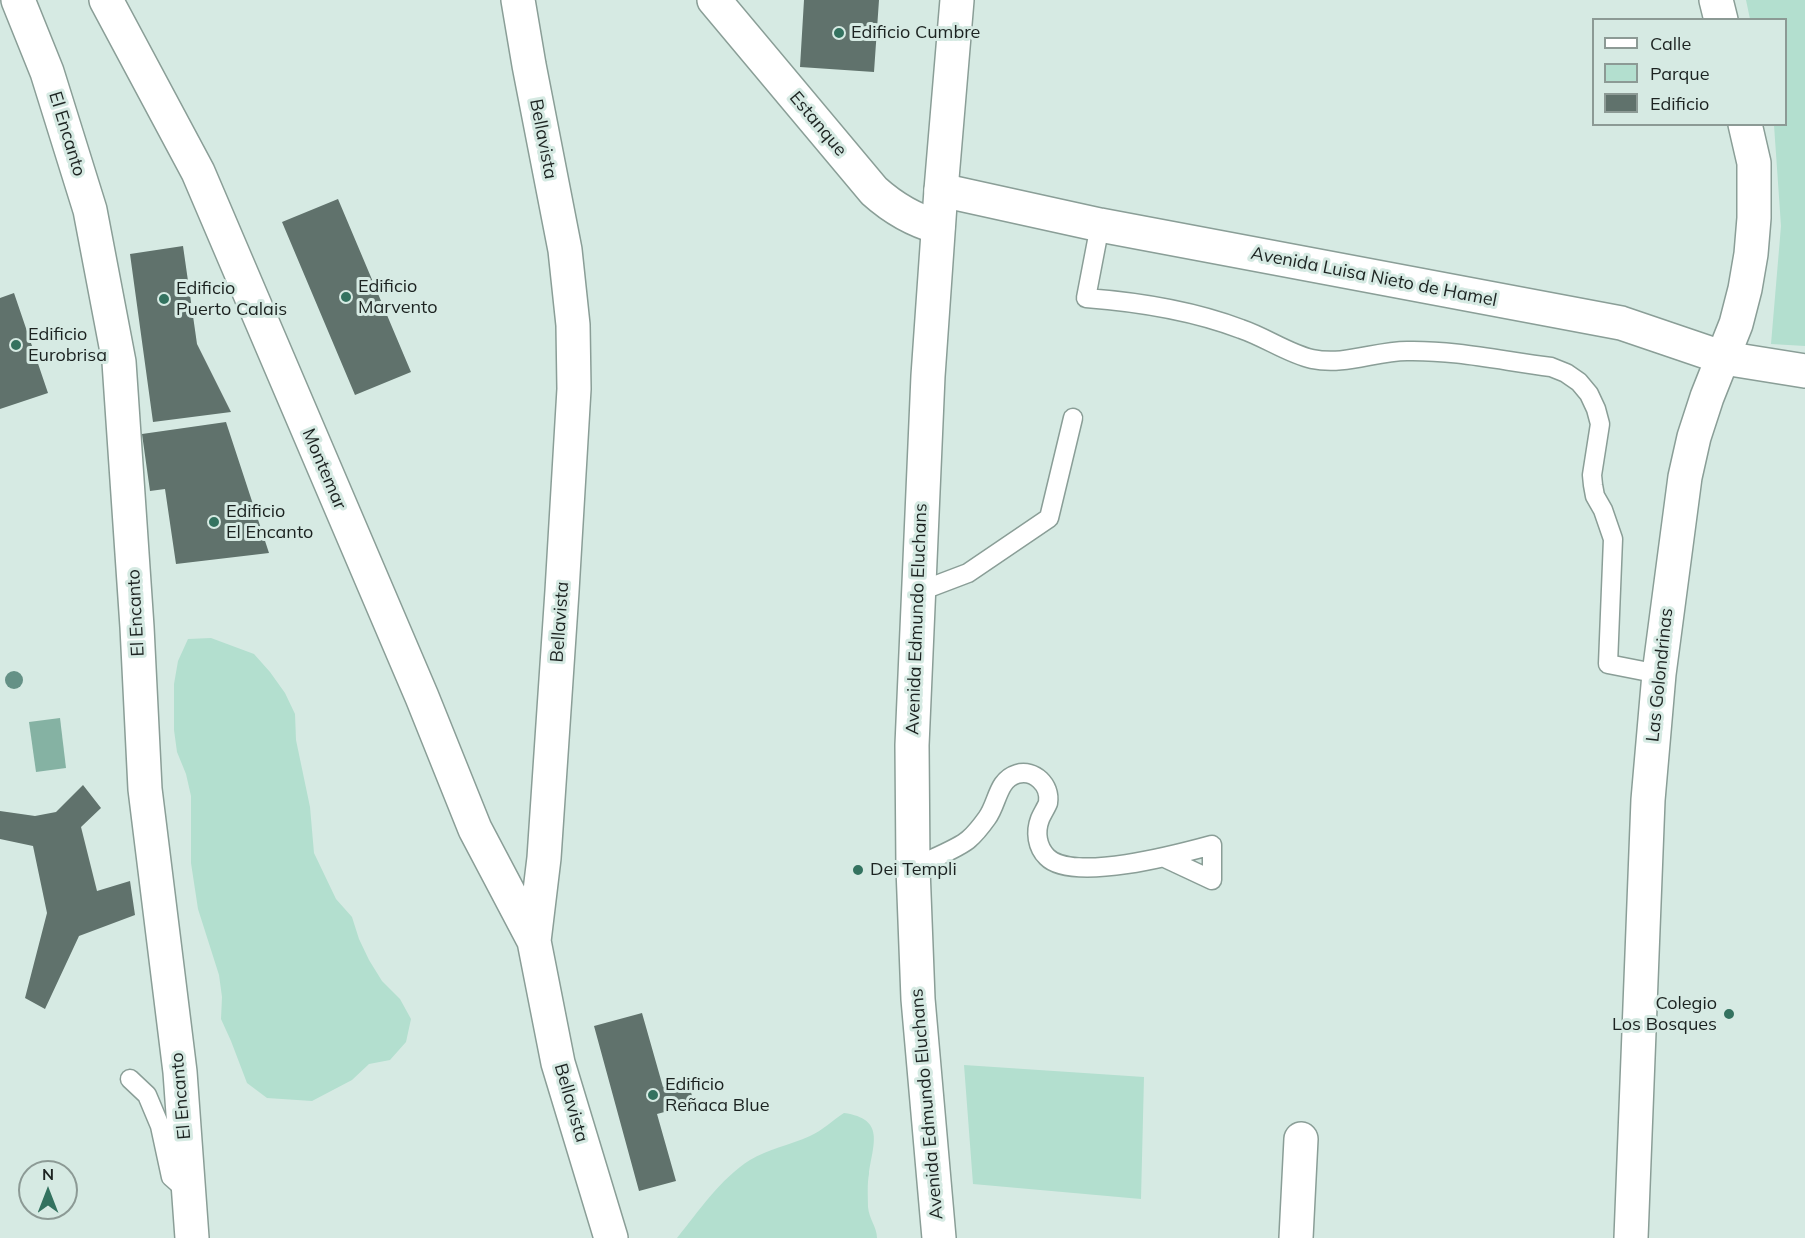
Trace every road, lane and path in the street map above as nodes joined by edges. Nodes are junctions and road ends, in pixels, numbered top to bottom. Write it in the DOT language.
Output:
graph roads {
  1 [pos="18,0"];
  2 [pos="106,0"];
  3 [pos="518,0"];
  4 [pos="714,0"];
  5 [pos="957,0"];
  6 [pos="1716,0"];
  7 [pos="1720,18"];
  8 [pos="1745,126"];
  9 [pos="941,190"];
  10 [pos="1100,225"];
  11 [pos="938,227"];
  12 [pos="1724,358"];
  13 [pos="1805,370"];
  14 [pos="1073,418"];
  15 [pos="918,592"];
  16 [pos="1659,674"];
  17 [pos="1165,858"];
  18 [pos="913,868"];
  19 [pos="534,941"];
  20 [pos="130,1079"];
  21 [pos="1300,1139"];
  22 [pos="189,1193"];
  23 [pos="192,1238"];
  24 [pos="611,1238"];
  25 [pos="939,1238"];
  26 [pos="1296,1238"];
  27 [pos="1630,1238"];
  1 -- 22 [label="street, El Encanto"];
  2 -- 19 [label="street, Montemar"];
  3 -- 19 [label="street, Bellavista"];
  4 -- 11 [label="street, Estanque"];
  5 -- 9 [label="street, Avenida Edmundo Eluchans"];
  6 -- 7 [label="street"];
  8 -- 12 [label="street, Las Golondrinas"];
  9 -- 10 [label="street, Avenida Luisa Nieto de Hamel"];
  9 -- 11 [label="street, Avenida Edmundo Eluchans"];
  10 -- 12 [label="street, Avenida Luisa Nieto de Hamel"];
  10 -- 16 [label="lane"];
  11 -- 15 [label="street, Avenida Edmundo Eluchans"];
  12 -- 13 [label="street, Avenida Luisa Nieto de Hamel"];
  12 -- 16 [label="street, Las Golondrinas"];
  14 -- 15 [label="lane"];
  15 -- 18 [label="street, Avenida Edmundo Eluchans"];
  16 -- 27 [label="street, Las Golondrinas"];
  17 -- 18 [label="lane"];
  18 -- 25 [label="street, Avenida Edmundo Eluchans"];
  19 -- 24 [label="street, Bellavista"];
  20 -- 22 [label="lane"];
  21 -- 26 [label="street"];
  22 -- 23 [label="street, El Encanto"];
}
